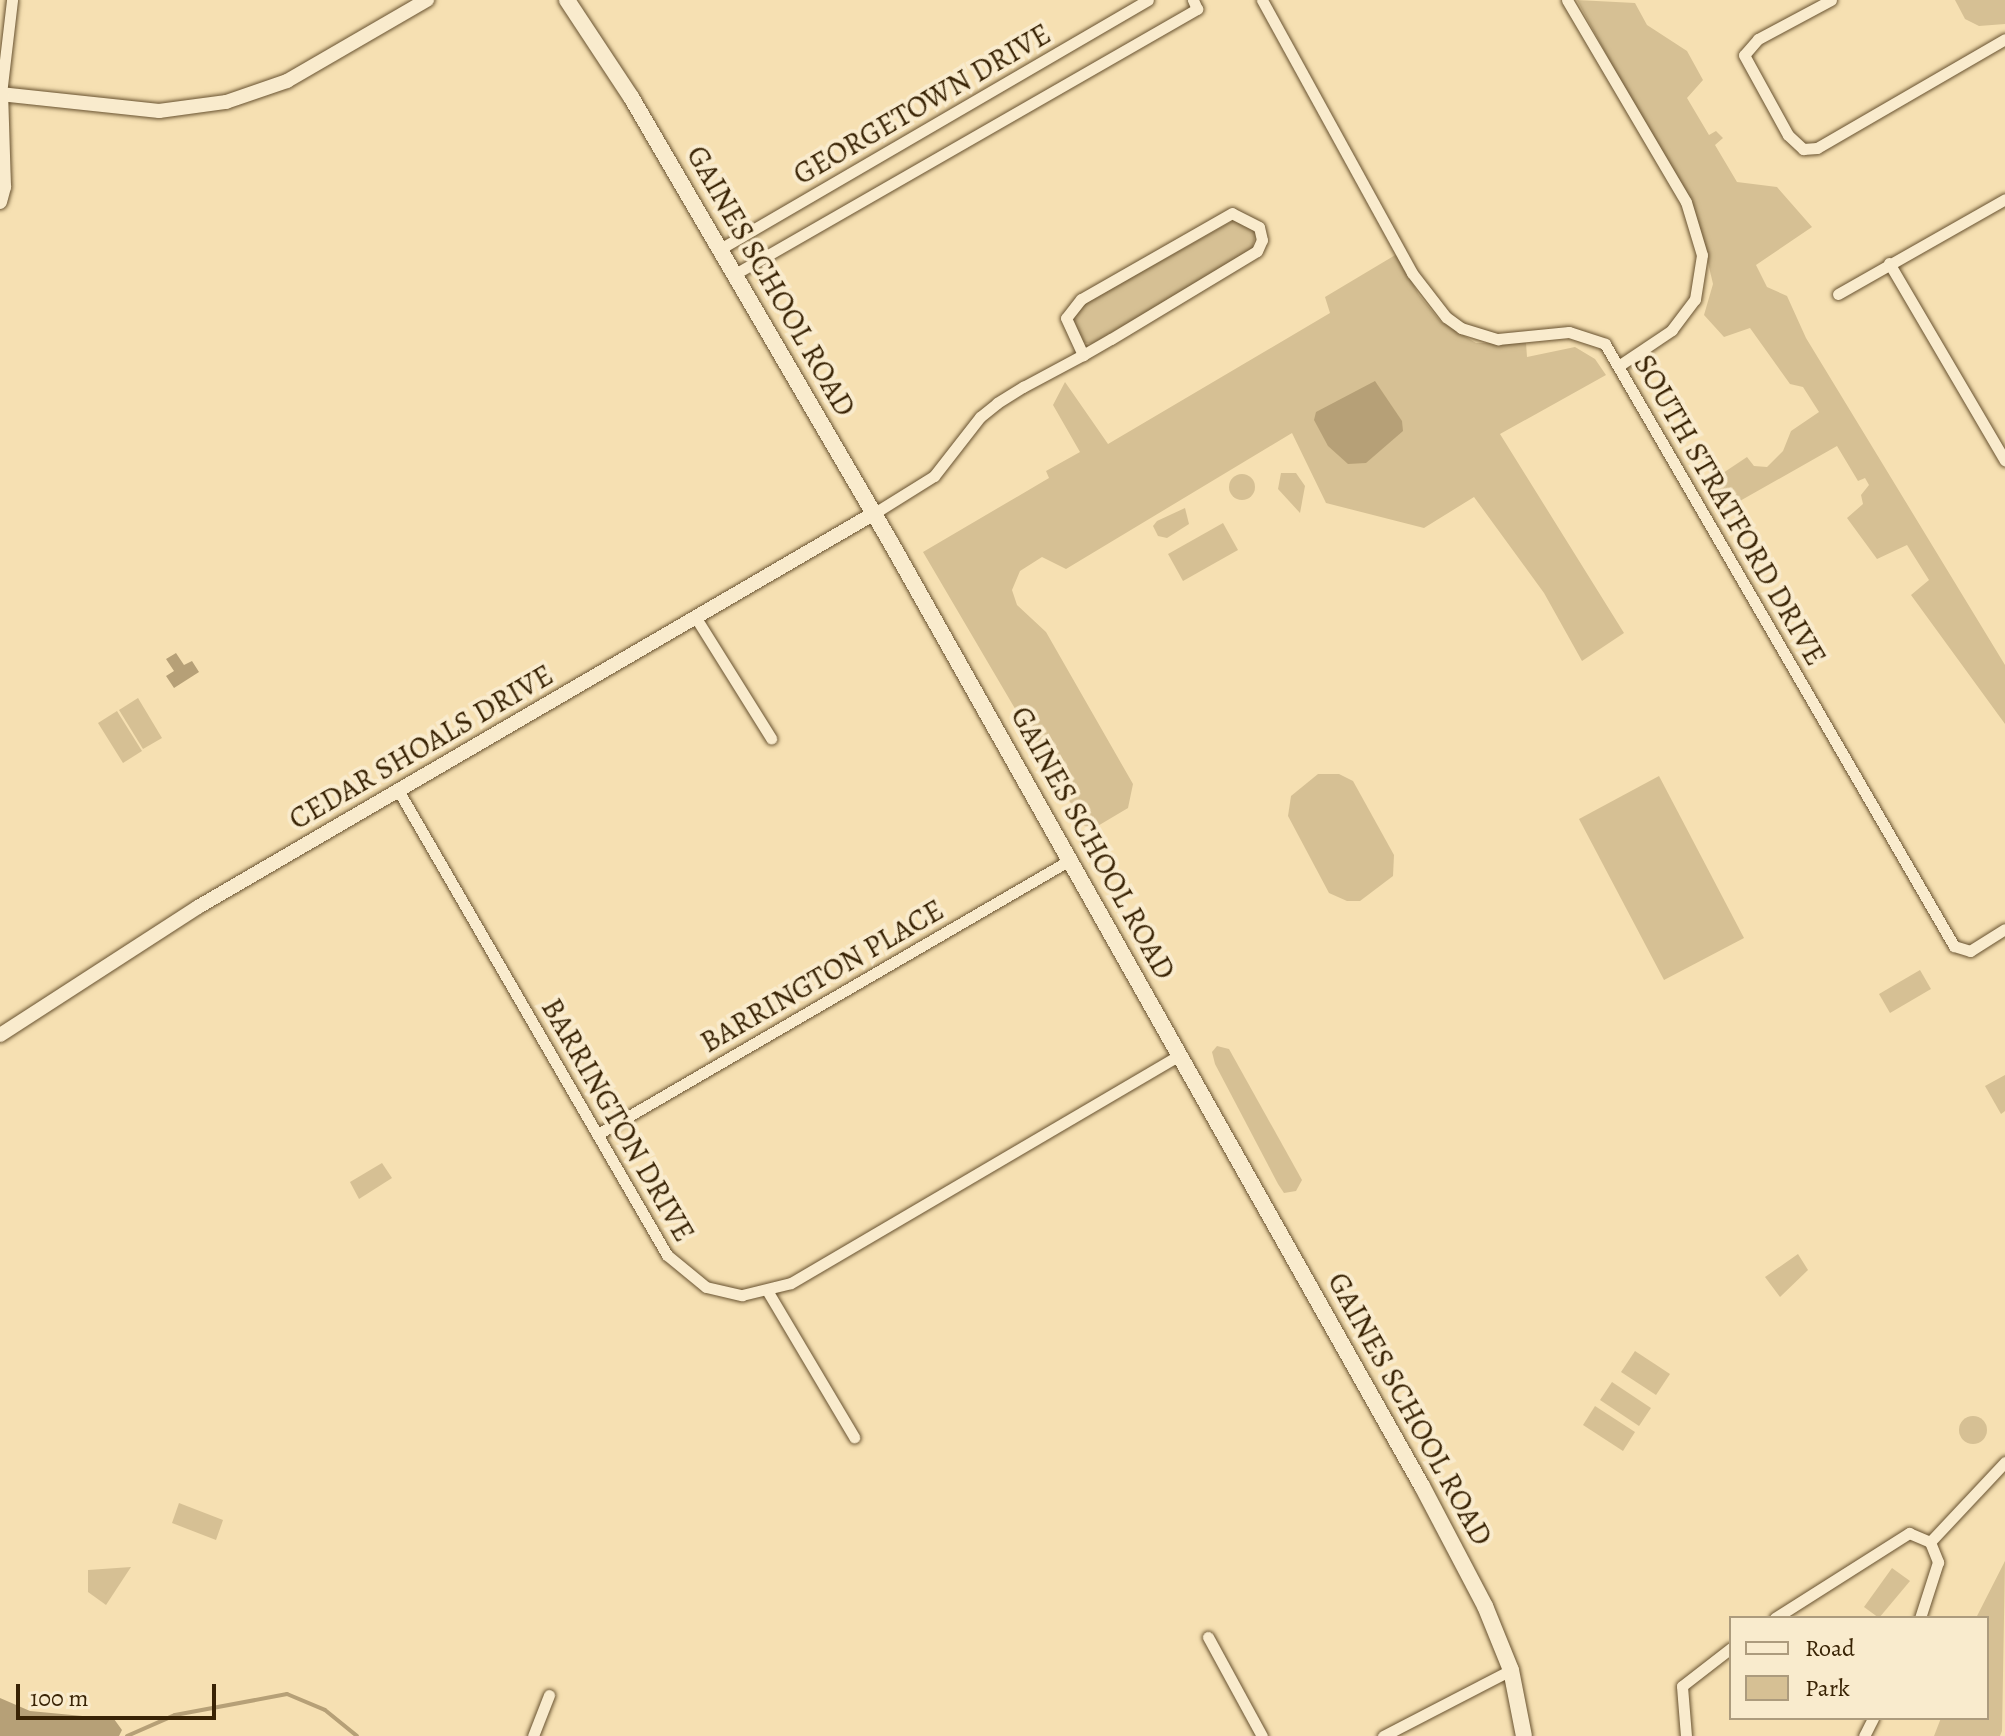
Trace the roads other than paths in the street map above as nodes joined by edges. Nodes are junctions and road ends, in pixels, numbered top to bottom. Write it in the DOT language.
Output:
graph roads {
  1 [pos="12,0"];
  2 [pos="427,0"];
  3 [pos="567,0"];
  4 [pos="1148,0"];
  5 [pos="1262,0"];
  6 [pos="1567,0"];
  7 [pos="1831,0"];
  8 [pos="1195,4"];
  9 [pos="2005,39"];
  10 [pos="0,94"];
  11 [pos="2005,199"];
  12 [pos="0,202"];
  13 [pos="720,249"];
  14 [pos="1889,263"];
  15 [pos="735,274"];
  16 [pos="1838,294"];
  17 [pos="1083,355"];
  18 [pos="1620,365"];
  19 [pos="2005,461"];
  20 [pos="873,514"];
  21 [pos="696,618"];
  22 [pos="771,738"];
  23 [pos="398,790"];
  24 [pos="1070,860"];
  25 [pos="2005,929"];
  26 [pos="0,1035"];
  27 [pos="1180,1055"];
  28 [pos="598,1134"];
  29 [pos="768,1292"];
  30 [pos="854,1437"];
  31 [pos="2005,1462"];
  32 [pos="1930,1542"];
  33 [pos="1778,1616"];
  34 [pos="1921,1616"];
  35 [pos="1208,1637"];
  36 [pos="1729,1650"];
  37 [pos="1511,1670"];
  38 [pos="549,1695"];
  39 [pos="533,1736"];
  40 [pos="1262,1736"];
  41 [pos="1383,1736"];
  42 [pos="1524,1736"];
  43 [pos="1686,1736"];
  1 -- 10 [label="street"];
  2 -- 10 [label="street"];
  3 -- 13 [label="main road, GAINES SCHOOL ROAD"];
  4 -- 13 [label="street, GEORGETOWN DRIVE"];
  5 -- 18 [label="street, SOUTH STRATFORD DRIVE"];
  6 -- 18 [label="street"];
  7 -- 9 [label="street"];
  8 -- 15 [label="street, GEORGETOWN DRIVE"];
  10 -- 12 [label="street"];
  11 -- 14 [label="street"];
  13 -- 15 [label="main road, GAINES SCHOOL ROAD"];
  14 -- 16 [label="street"];
  14 -- 19 [label="street"];
  15 -- 20 [label="main road, GAINES SCHOOL ROAD"];
  17 -- 17 [label="street"];
  17 -- 20 [label="street"];
  18 -- 25 [label="street, SOUTH STRATFORD DRIVE"];
  20 -- 21 [label="street, CEDAR SHOALS DRIVE"];
  20 -- 24 [label="main road, GAINES SCHOOL ROAD"];
  21 -- 22 [label="street"];
  21 -- 23 [label="street, CEDAR SHOALS DRIVE"];
  23 -- 26 [label="street, CEDAR SHOALS DRIVE"];
  23 -- 28 [label="street, BARRINGTON DRIVE"];
  24 -- 27 [label="main road, GAINES SCHOOL ROAD"];
  24 -- 28 [label="street, BARRINGTON PLACE"];
  27 -- 29 [label="street, BARRINGTON DRIVE"];
  27 -- 37 [label="main road, GAINES SCHOOL ROAD"];
  28 -- 29 [label="street, BARRINGTON DRIVE"];
  29 -- 30 [label="street"];
  31 -- 32 [label="street"];
  32 -- 33 [label="street"];
  32 -- 34 [label="street"];
  35 -- 40 [label="street"];
  36 -- 43 [label="street"];
  37 -- 41 [label="street"];
  37 -- 42 [label="main road, GAINES SCHOOL ROAD"];
  38 -- 39 [label="street"];
}
